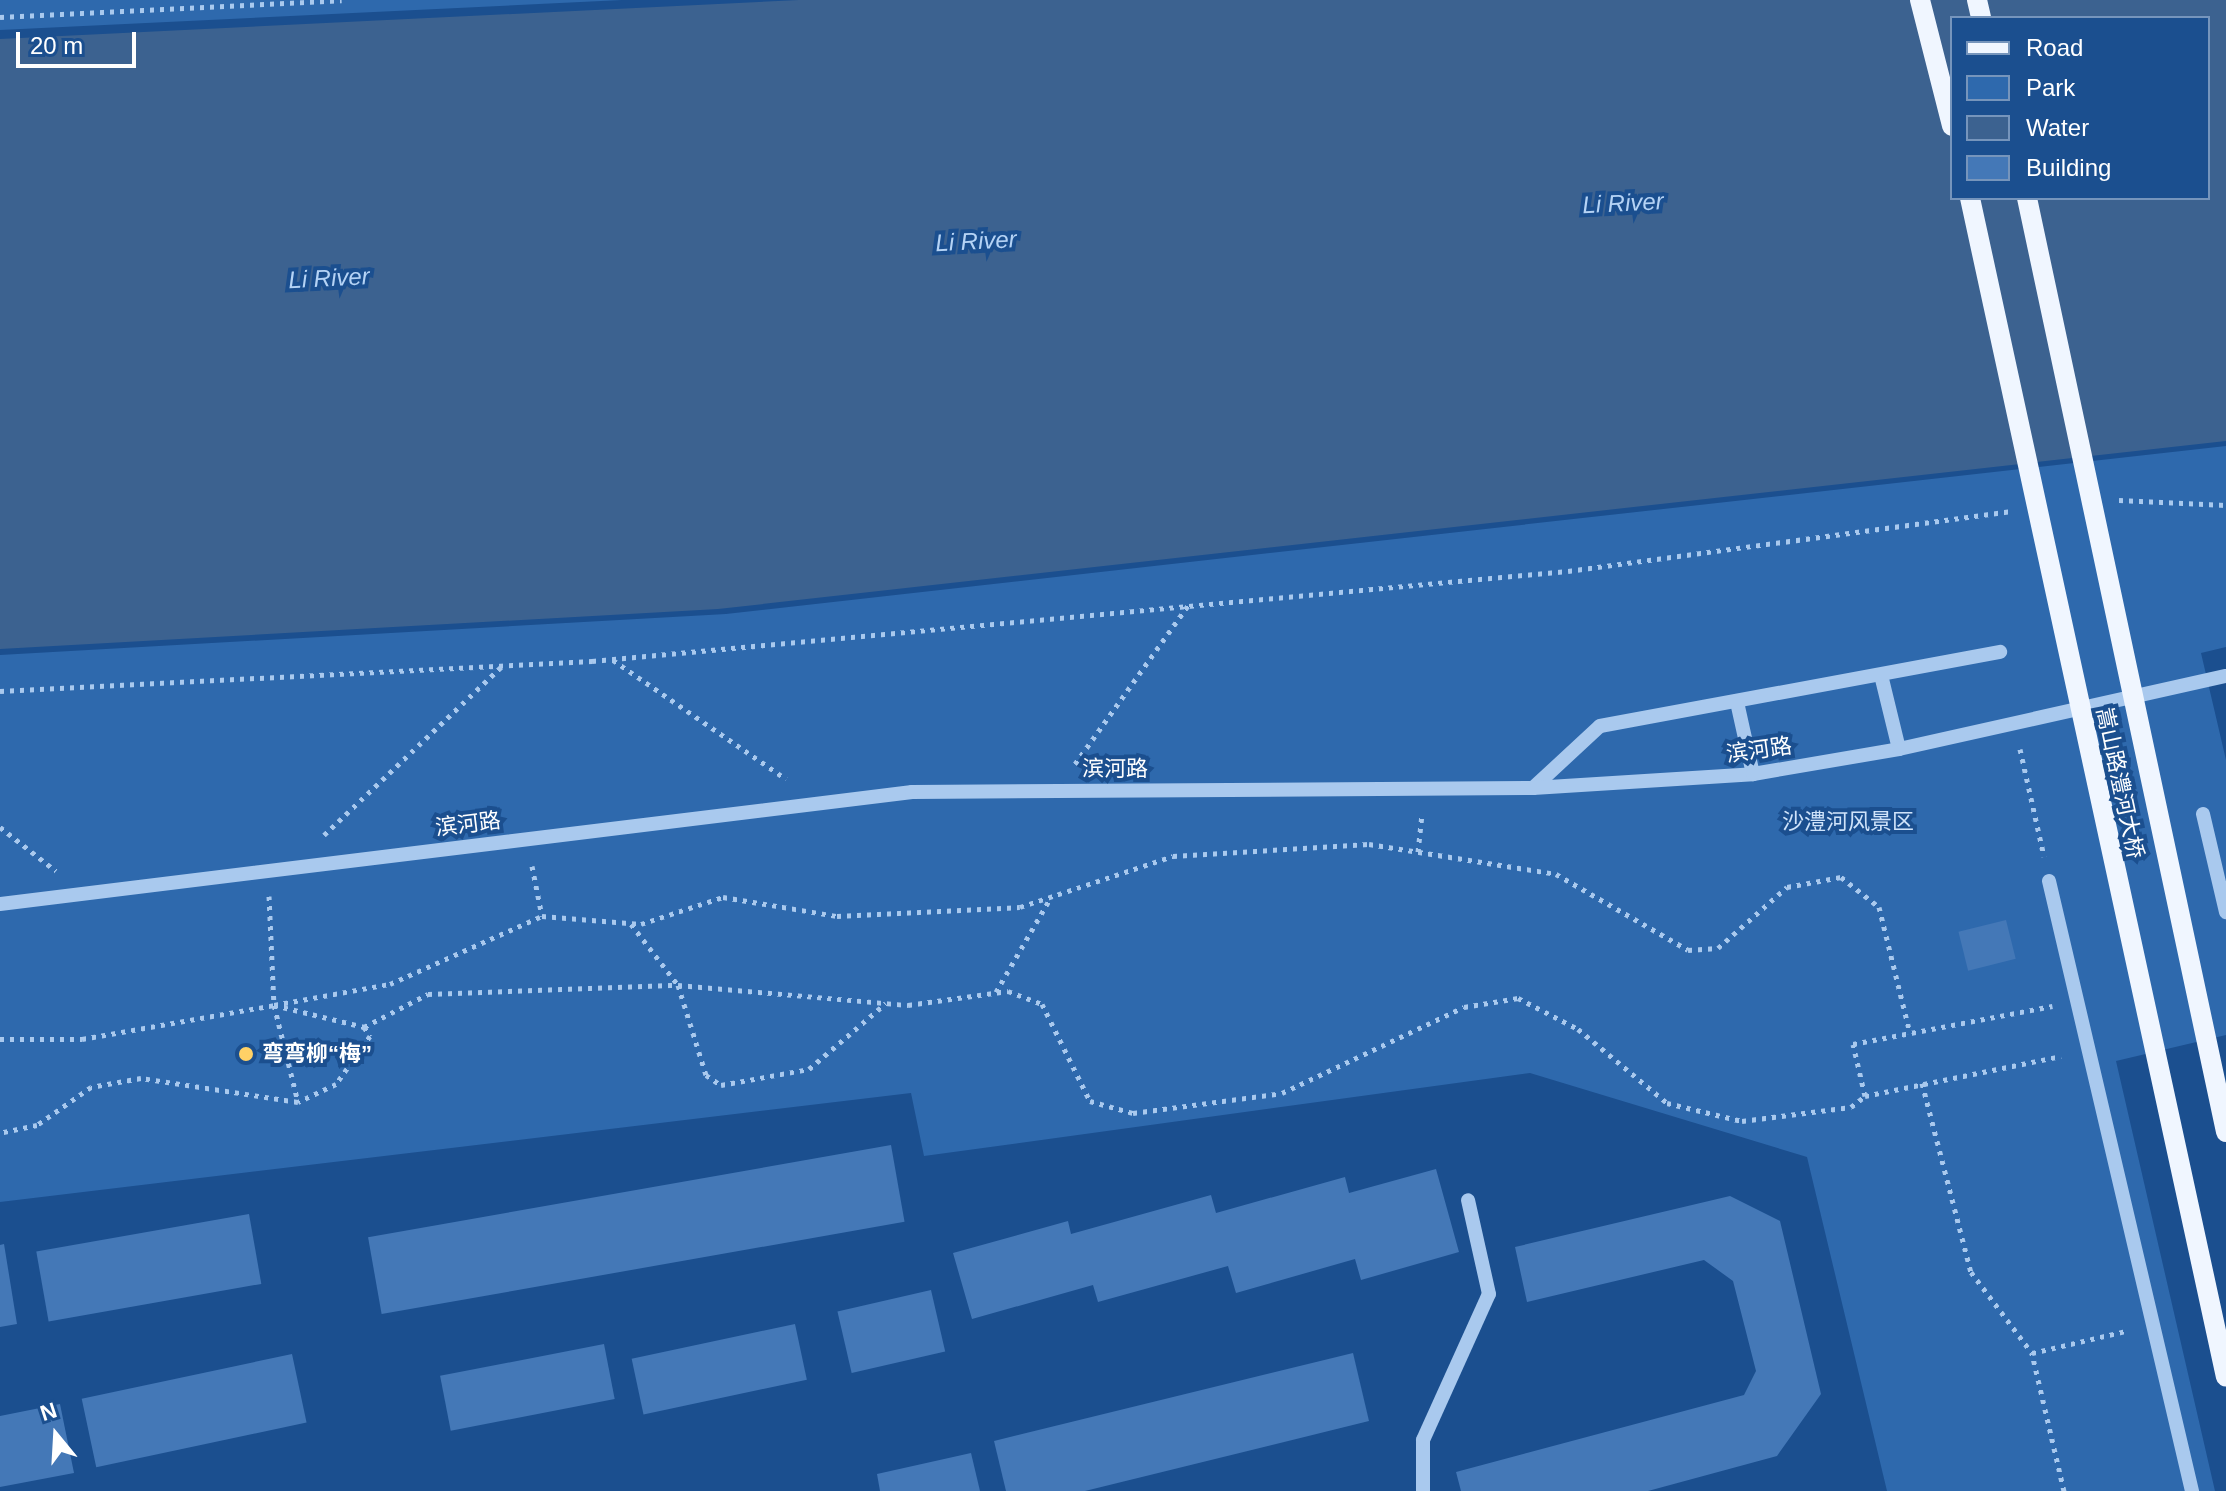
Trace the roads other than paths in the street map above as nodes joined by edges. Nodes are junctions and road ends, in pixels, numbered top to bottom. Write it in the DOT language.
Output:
graph roads {
  1 [pos="1920,0"];
  2 [pos="1950,118"];
  3 [pos="1970,200"];
  4 [pos="2027,200"];
  5 [pos="2000,652"];
  6 [pos="1881,675"];
  7 [pos="2222,679"];
  8 [pos="1737,702"];
  9 [pos="1899,749"];
  10 [pos="1753,774"];
  11 [pos="1533,788"];
  12 [pos="2203,814"];
  13 [pos="2049,881"];
  14 [pos="0,904"];
  15 [pos="2226,912"];
  16 [pos="2226,1132"];
  17 [pos="1468,1200"];
  18 [pos="2226,1377"];
  19 [pos="1423,1491"];
  20 [pos="2192,1491"];
  1 -- 2 [label="main road"];
  3 -- 18 [label="main road, 嵩山路澧河大桥, bridge"];
  4 -- 16 [label="main road, 嵩山路澧河大桥, bridge"];
  5 -- 6 [label="street"];
  6 -- 8 [label="street"];
  6 -- 9 [label="street"];
  7 -- 9 [label="street, 滨河路"];
  8 -- 10 [label="street"];
  8 -- 11 [label="street"];
  9 -- 10 [label="street, 滨河路"];
  10 -- 11 [label="street, 滨河路"];
  11 -- 14 [label="street, 滨河路"];
  12 -- 15 [label="street"];
  13 -- 20 [label="street"];
  17 -- 19 [label="street"];
}
